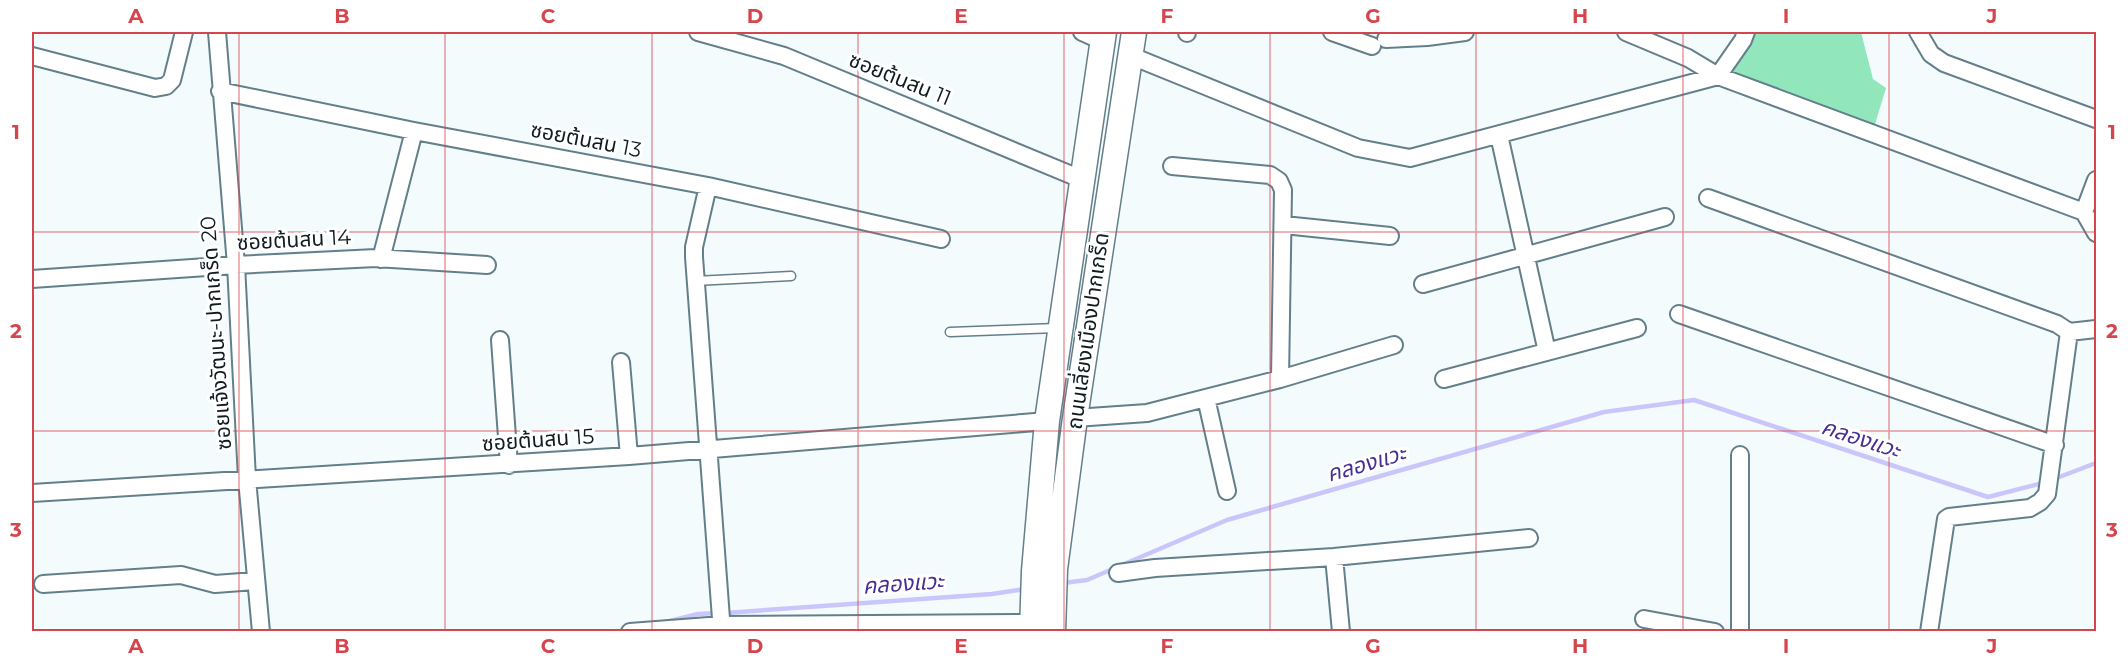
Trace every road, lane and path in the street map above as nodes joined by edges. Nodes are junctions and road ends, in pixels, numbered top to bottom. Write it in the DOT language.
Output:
graph roads {
  1 [pos="184,32"];
  2 [pos="216,32"];
  3 [pos="698,32"];
  4 [pos="1134,32"];
  5 [pos="1332,32"];
  6 [pos="1465,32"];
  7 [pos="1626,32"];
  8 [pos="1746,32"];
  9 [pos="1918,32"];
  10 [pos="1096,35"];
  11 [pos="1130,55"];
  12 [pos="32,56"];
  13 [pos="1718,76"];
  14 [pos="220,91"];
  15 [pos="2097,119"];
  16 [pos="414,131"];
  17 [pos="1498,135"];
  18 [pos="1172,166"];
  19 [pos="1081,179"];
  20 [pos="2097,180"];
  21 [pos="708,186"];
  22 [pos="1708,198"];
  23 [pos="2084,212"];
  24 [pos="1665,217"];
  25 [pos="1284,225"];
  26 [pos="2097,233"];
  27 [pos="1390,236"];
  28 [pos="941,239"];
  29 [pos="1525,255"];
  30 [pos="381,258"];
  31 [pos="236,265"];
  32 [pos="488,265"];
  33 [pos="791,276"];
  34 [pos="32,279"];
  35 [pos="695,281"];
  36 [pos="1423,284"];
  37 [pos="1679,314"];
  38 [pos="1060,328"];
  39 [pos="1636,328"];
  40 [pos="2097,329"];
  41 [pos="950,332"];
  42 [pos="2068,333"];
  43 [pos="501,340"];
  44 [pos="1394,345"];
  45 [pos="1547,352"];
  46 [pos="621,362"];
  47 [pos="1281,379"];
  48 [pos="1443,380"];
  49 [pos="1206,398"];
  50 [pos="1075,418"];
  51 [pos="1047,421"];
  52 [pos="2055,445"];
  53 [pos="709,450"];
  54 [pos="1740,455"];
  55 [pos="629,456"];
  56 [pos="509,465"];
  57 [pos="247,479"];
  58 [pos="1227,491"];
  59 [pos="32,493"];
  60 [pos="1529,538"];
  61 [pos="1335,557"];
  62 [pos="1045,570"];
  63 [pos="1119,573"];
  64 [pos="255,581"];
  65 [pos="44,584"];
  66 [pos="1644,619"];
  67 [pos="1041,625"];
  68 [pos="722,626"];
  69 [pos="631,631"];
  70 [pos="261,632"];
  71 [pos="1341,632"];
  72 [pos="1714,632"];
  73 [pos="1740,632"];
  74 [pos="1929,632"];
  1 -- 12 [label="street"];
  2 -- 14 [label="street, ซอยแจ้งวัฒนะ-ปากเกร็ด 20"];
  3 -- 19 [label="street, ซอยต้นสน 11"];
  4 -- 11 [label="main road, ถนนเลี่ยงเมืองปากเกร็ด"];
  5 -- 6 [label="street"];
  7 -- 13 [label="street"];
  8 -- 13 [label="street"];
  9 -- 15 [label="street"];
  10 -- 19 [label="main road, ถนนเลี่ยงเมืองปากเกร็ด"];
  11 -- 17 [label="street"];
  11 -- 50 [label="main road, ถนนเลี่ยงเมืองปากเกร็ด"];
  13 -- 17 [label="street"];
  13 -- 23 [label="street"];
  14 -- 16 [label="street, ซอยต้นสน 13"];
  14 -- 31 [label="street, ซอยแจ้งวัฒนะ-ปากเกร็ด 20"];
  16 -- 21 [label="street, ซอยต้นสน 13"];
  16 -- 30 [label="street"];
  17 -- 29 [label="street"];
  18 -- 25 [label="street"];
  19 -- 38 [label="main road, ถนนเลี่ยงเมืองปากเกร็ด"];
  20 -- 23 [label="street"];
  21 -- 28 [label="street, ซอยต้นสน 13"];
  21 -- 35 [label="street"];
  22 -- 42 [label="street"];
  23 -- 26 [label="street"];
  24 -- 29 [label="street"];
  25 -- 27 [label="street"];
  25 -- 47 [label="street"];
  29 -- 36 [label="street"];
  29 -- 45 [label="street"];
  30 -- 31 [label="street, ซอยต้นสน 14"];
  30 -- 32 [label="street, ซอยต้นสน 14"];
  31 -- 34 [label="street, ซอยต้นสน 14"];
  31 -- 57 [label="street, ซอยแจ้งวัฒนะ-ปากเกร็ด 20"];
  33 -- 35 [label="lane"];
  35 -- 53 [label="street"];
  37 -- 52 [label="street"];
  38 -- 41 [label="lane"];
  38 -- 51 [label="main road, ถนนเลี่ยงเมืองปากเกร็ด"];
  39 -- 45 [label="street"];
  40 -- 42 [label="street"];
  42 -- 52 [label="street"];
  43 -- 56 [label="street"];
  44 -- 47 [label="street"];
  45 -- 48 [label="street"];
  46 -- 55 [label="street"];
  47 -- 49 [label="street"];
  49 -- 50 [label="street"];
  49 -- 58 [label="street"];
  50 -- 62 [label="main road, ถนนเลี่ยงเมืองปากเกร็ด"];
  51 -- 53 [label="street, ซอยต้นสน 15"];
  51 -- 62 [label="main road, ถนนเลี่ยงเมืองปากเกร็ด"];
  52 -- 74 [label="street"];
  53 -- 55 [label="street, ซอยต้นสน 15"];
  53 -- 68 [label="street"];
  54 -- 73 [label="street"];
  55 -- 56 [label="street, ซอยต้นสน 15"];
  56 -- 57 [label="street, ซอยต้นสน 15"];
  57 -- 59 [label="street, ซอยต้นสน 15"];
  57 -- 64 [label="street, ซอยแจ้งวัฒนะ-ปากเกร็ด 20"];
  60 -- 61 [label="street"];
  61 -- 63 [label="street"];
  61 -- 71 [label="street"];
  62 -- 67 [label="main road, ถนนเลี่ยงเมืองปากเกร็ด"];
  64 -- 65 [label="street"];
  64 -- 70 [label="street, ซอยแจ้งวัฒนะ-ปากเกร็ด 20"];
  66 -- 72 [label="street"];
  67 -- 68 [label="street"];
  68 -- 69 [label="street"];
}
